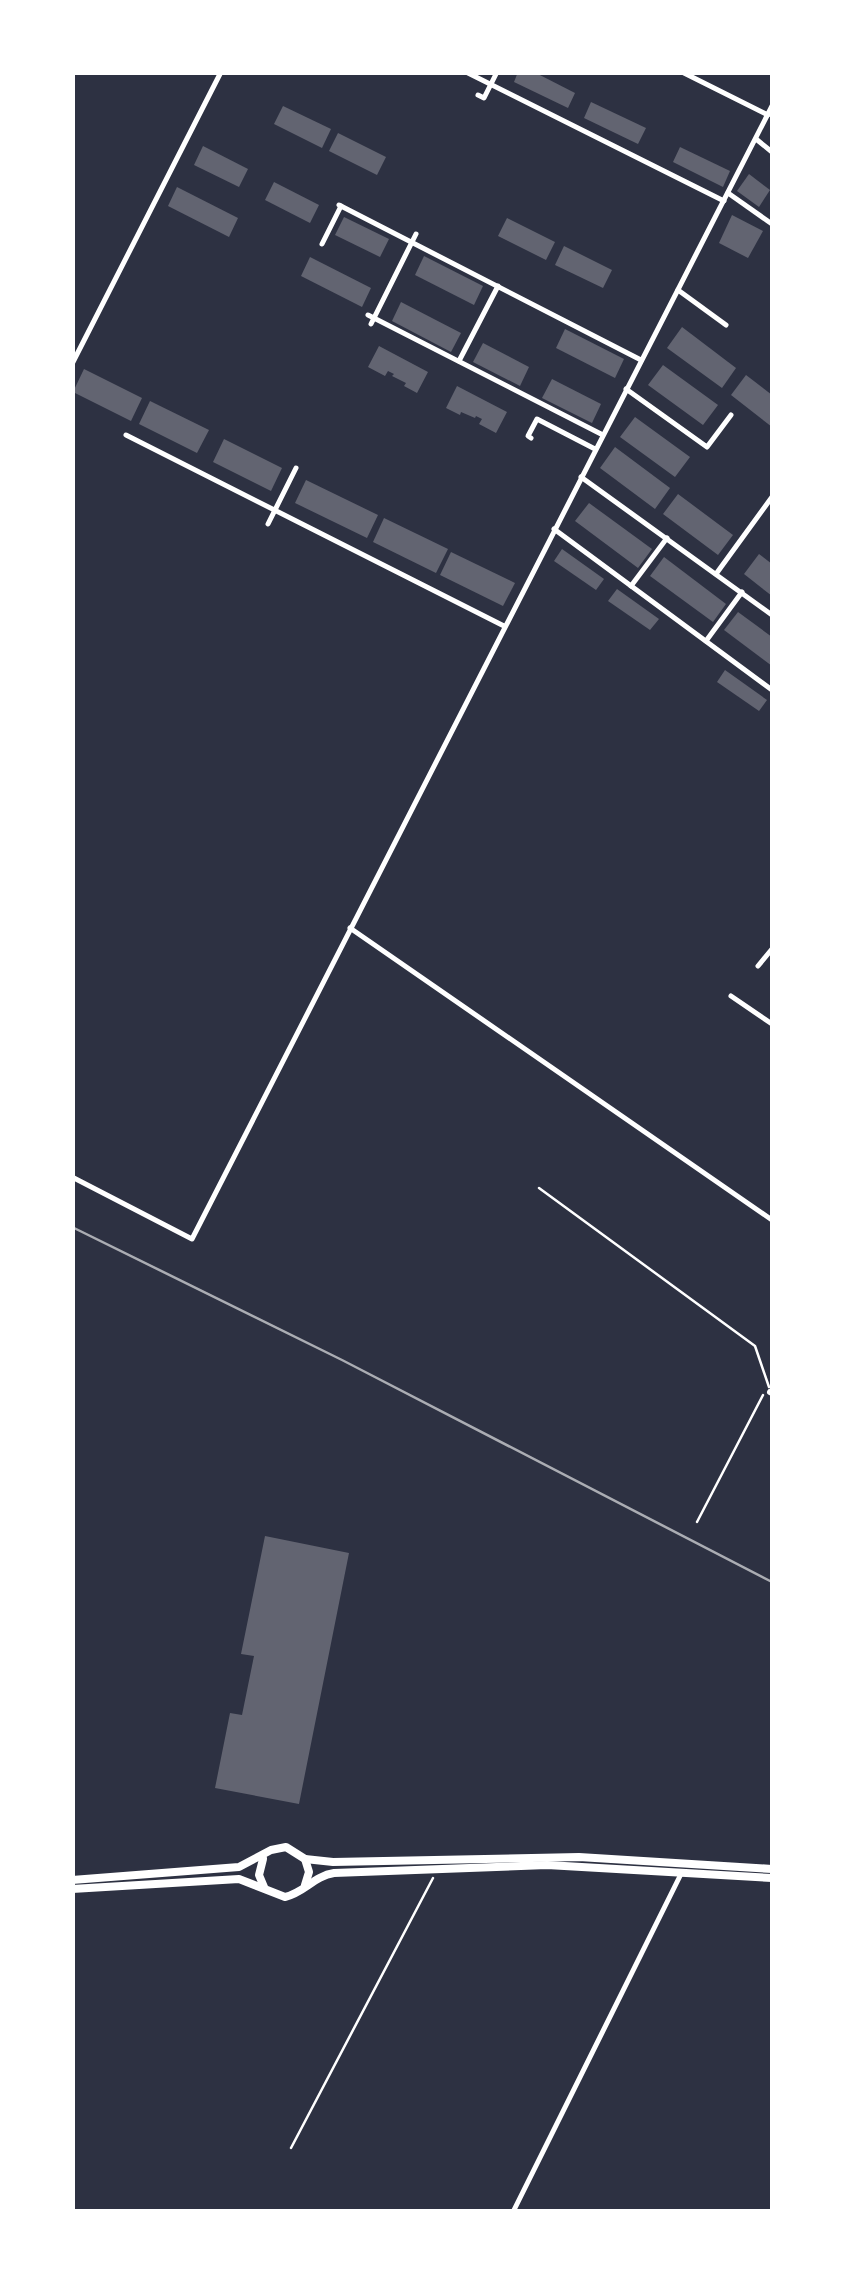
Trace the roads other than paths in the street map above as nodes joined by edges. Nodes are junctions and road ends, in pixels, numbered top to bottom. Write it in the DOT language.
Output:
graph roads {
  1 [pos="221,72"];
  2 [pos="466,72"];
  3 [pos="497,72"];
  4 [pos="682,72"];
  5 [pos="491,85"];
  6 [pos="478,95"];
  7 [pos="772,106"];
  8 [pos="768,115"];
  9 [pos="756,139"];
  10 [pos="772,152"];
  11 [pos="728,192"];
  12 [pos="724,201"];
  13 [pos="772,224"];
  14 [pos="416,234"];
  15 [pos="412,242"];
  16 [pos="322,244"];
  17 [pos="498,286"];
  18 [pos="678,290"];
  19 [pos="726,325"];
  20 [pos="642,360"];
  21 [pos="459,362"];
  22 [pos="72,364"];
  23 [pos="626,389"];
  24 [pos="731,415"];
  25 [pos="603,435"];
  26 [pos="126,436"];
  27 [pos="531,438"];
  28 [pos="595,448"];
  29 [pos="296,468"];
  30 [pos="581,477"];
  31 [pos="772,497"];
  32 [pos="275,511"];
  33 [pos="268,524"];
  34 [pos="554,530"];
  35 [pos="667,538"];
  36 [pos="716,574"];
  37 [pos="631,586"];
  38 [pos="742,592"];
  39 [pos="772,615"];
  40 [pos="504,626"];
  41 [pos="706,641"];
  42 [pos="772,690"];
  43 [pos="350,928"];
  44 [pos="772,949"];
  45 [pos="758,966"];
  46 [pos="731,996"];
  47 [pos="772,1024"];
  48 [pos="72,1177"];
  49 [pos="772,1220"];
  50 [pos="264,1856"];
  51 [pos="305,1859"];
  52 [pos="772,1869"];
  53 [pos="683,1871"];
  54 [pos="772,1878"];
  55 [pos="72,1880"];
  56 [pos="304,1886"];
  57 [pos="264,1888"];
  58 [pos="72,1889"];
  59 [pos="513,2212"];
  1 -- 22 [label="street"];
  2 -- 5 [label="street"];
  3 -- 5 [label="street"];
  4 -- 8 [label="street"];
  5 -- 6 [label="street"];
  5 -- 12 [label="street"];
  7 -- 8 [label="street"];
  8 -- 9 [label="street"];
  9 -- 10 [label="street"];
  9 -- 11 [label="street"];
  11 -- 12 [label="street"];
  11 -- 13 [label="street"];
  12 -- 18 [label="street"];
  14 -- 15 [label="street"];
  15 -- 16 [label="street"];
  15 -- 17 [label="street"];
  15 -- 21 [label="street"];
  17 -- 20 [label="street"];
  17 -- 21 [label="street"];
  18 -- 19 [label="street"];
  18 -- 20 [label="street"];
  20 -- 23 [label="street"];
  21 -- 25 [label="street"];
  23 -- 24 [label="street"];
  23 -- 25 [label="street"];
  25 -- 28 [label="street"];
  26 -- 32 [label="street"];
  27 -- 28 [label="street"];
  28 -- 30 [label="street"];
  29 -- 32 [label="street"];
  30 -- 34 [label="street"];
  30 -- 35 [label="street"];
  31 -- 36 [label="street"];
  32 -- 33 [label="street"];
  32 -- 40 [label="street"];
  34 -- 37 [label="street"];
  34 -- 40 [label="street"];
  35 -- 36 [label="street"];
  35 -- 37 [label="street"];
  36 -- 38 [label="street"];
  37 -- 41 [label="street"];
  38 -- 39 [label="street"];
  38 -- 41 [label="street"];
  40 -- 43 [label="street"];
  41 -- 42 [label="street"];
  43 -- 48 [label="street"];
  43 -- 49 [label="street"];
  44 -- 45 [label="street"];
  46 -- 47 [label="street"];
  50 -- 51 [label="main road"];
  50 -- 55 [label="main road"];
  50 -- 57 [label="main road"];
  51 -- 52 [label="main road"];
  51 -- 56 [label="main road"];
  53 -- 54 [label="main road"];
  53 -- 56 [label="main road"];
  53 -- 59 [label="street"];
  56 -- 57 [label="main road"];
  57 -- 58 [label="main road"];
}
